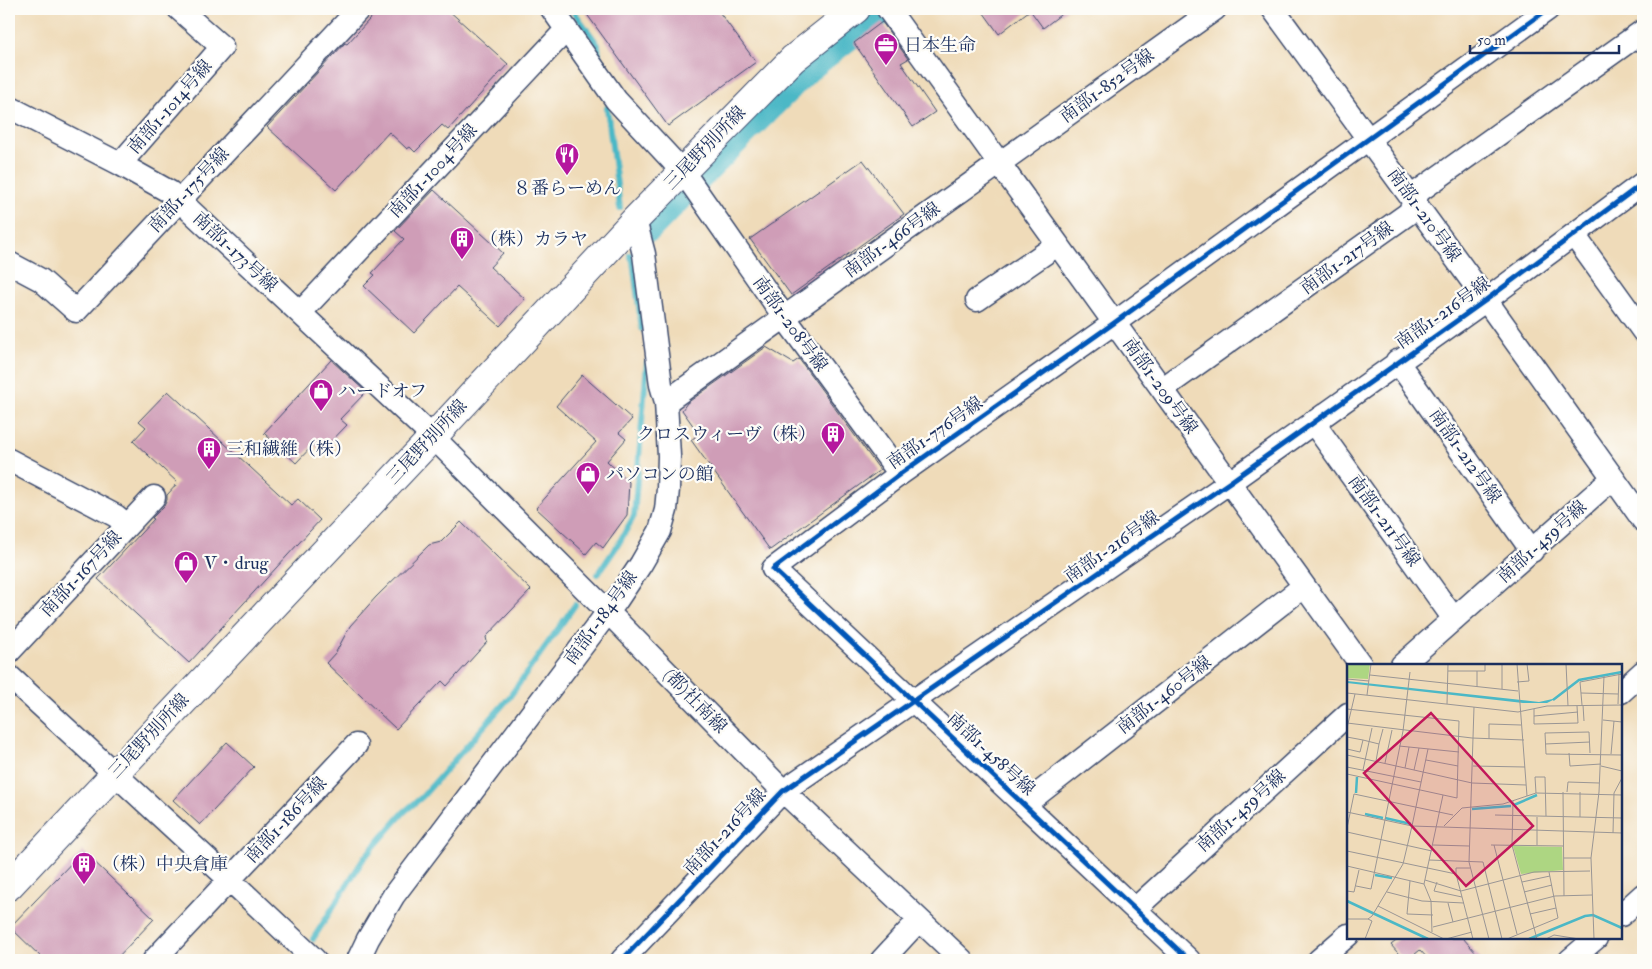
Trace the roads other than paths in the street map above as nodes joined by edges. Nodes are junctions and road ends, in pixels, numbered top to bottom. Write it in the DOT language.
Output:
graph roads {
  1 [pos="179,9"];
  2 [pos="359,9"];
  3 [pos="552,9"];
  4 [pos="856,9"];
  5 [pos="888,9"];
  6 [pos="1215,9"];
  7 [pos="1273,9"];
  8 [pos="1548,9"];
  9 [pos="566,30"];
  10 [pos="1643,31"];
  11 [pos="9,107"];
  12 [pos="1368,138"];
  13 [pos="120,164"];
  14 [pos="999,164"];
  15 [pos="682,172"];
  16 [pos="1643,183"];
  17 [pos="180,201"];
  18 [pos="1414,201"];
  19 [pos="635,220"];
  20 [pos="1574,235"];
  21 [pos="1057,245"];
  22 [pos="9,263"];
  23 [pos="977,300"];
  24 [pos="1486,300"];
  25 [pos="300,313"];
  26 [pos="785,318"];
  27 [pos="1114,323"];
  28 [pos="1643,331"];
  29 [pos="1397,361"];
  30 [pos="1162,390"];
  31 [pos="666,402"];
  32 [pos="1313,422"];
  33 [pos="433,437"];
  34 [pos="9,460"];
  35 [pos="900,474"];
  36 [pos="1613,478"];
  37 [pos="1230,482"];
  38 [pos="154,497"];
  39 [pos="1643,520"];
  40 [pos="127,525"];
  41 [pos="1532,551"];
  42 [pos="774,569"];
  43 [pos="1304,586"];
  44 [pos="608,612"];
  45 [pos="1454,620"];
  46 [pos="9,652"];
  47 [pos="1360,664"];
  48 [pos="1403,664"];
  49 [pos="1643,672"];
  50 [pos="9,676"];
  51 [pos="1622,691"];
  52 [pos="914,700"];
  53 [pos="1347,715"];
  54 [pos="356,745"];
  55 [pos="114,773"];
  56 [pos="783,791"];
  57 [pos="1024,804"];
  58 [pos="230,880"];
  59 [pos="9,886"];
  60 [pos="1643,895"];
  61 [pos="1135,909"];
  62 [pos="1622,914"];
  63 [pos="919,920"];
  64 [pos="1347,935"];
  65 [pos="1595,939"];
  66 [pos="154,960"];
  67 [pos="315,960"];
  68 [pos="358,960"];
  69 [pos="622,960"];
  70 [pos="882,960"];
  71 [pos="962,960"];
  72 [pos="1189,960"];
  73 [pos="1319,960"];
  74 [pos="1570,960"];
  1 -- 13 [label="street, 南部1-1014号線"];
  2 -- 17 [label="street, 南部1-175号線"];
  3 -- 9 [label="street, 南部1-208号線"];
  4 -- 15 [label="main road, 三尾野別所線"];
  5 -- 14 [label="street, 南部1-209号線"];
  6 -- 14 [label="street, 南部1-852号線"];
  7 -- 12 [label="street, 南部1-210号線"];
  8 -- 12 [label="street, 南部1-776号線"];
  9 -- 15 [label="street, 南部1-208号線"];
  9 -- 25 [label="street, 南部1-1004号線"];
  10 -- 18 [label="street, 南部1-217号線"];
  11 -- 13 [label="street, 南部1-173号線"];
  12 -- 18 [label="street, 南部1-210号線"];
  12 -- 27 [label="street, 南部1-776号線"];
  13 -- 17 [label="street, 南部1-173号線"];
  14 -- 21 [label="street, 南部1-209号線"];
  14 -- 26 [label="street, 南部1-466号線"];
  15 -- 19 [label="main road, 三尾野別所線"];
  15 -- 26 [label="street, 南部1-208号線"];
  16 -- 20 [label="street, 南部1-216号線"];
  17 -- 22 [label="street, 南部1-175号線"];
  17 -- 25 [label="street, 南部1-173号線"];
  18 -- 24 [label="street, 南部1-210号線"];
  18 -- 30 [label="street, 南部1-217号線"];
  19 -- 31 [label="street, 南部1-184号線"];
  19 -- 33 [label="main road, 三尾野別所線"];
  20 -- 24 [label="street, 南部1-216号線"];
  20 -- 28 [label="street"];
  21 -- 23 [label="street"];
  21 -- 27 [label="street, 南部1-209号線"];
  24 -- 29 [label="street, 南部1-216号線"];
  24 -- 36 [label="street, 南部1-210号線"];
  25 -- 33 [label="street, 南部1-173号線"];
  26 -- 31 [label="street, 南部1-466号線"];
  26 -- 35 [label="street, 南部1-208号線"];
  27 -- 30 [label="street, 南部1-209号線"];
  27 -- 35 [label="street, 南部1-776号線"];
  29 -- 32 [label="street, 南部1-216号線"];
  29 -- 41 [label="street, 南部1-212号線"];
  30 -- 37 [label="street, 南部1-209号線"];
  31 -- 44 [label="street, 南部1-184号線"];
  32 -- 37 [label="street, 南部1-216号線"];
  32 -- 45 [label="street, 南部1-211号線"];
  33 -- 44 [label="street, (都)社南線"];
  33 -- 55 [label="main road, 三尾野別所線"];
  34 -- 40 [label="street"];
  35 -- 42 [label="street, 南部1-776号線"];
  36 -- 39 [label="street, 南部1-210号線"];
  36 -- 41 [label="street, 南部1-459号線"];
  37 -- 43 [label="street, 南部1-209号線"];
  37 -- 52 [label="street, 南部1-216号線"];
  38 -- 40 [label="street, 南部1-167号線"];
  40 -- 46 [label="street, 南部1-167号線"];
  41 -- 45 [label="street, 南部1-459号線"];
  42 -- 52 [label="street, 南部1-458号線"];
  43 -- 47 [label="street, 南部1-209号線"];
  43 -- 57 [label="street, 南部1-460号線"];
  44 -- 56 [label="street, (都)社南線"];
  44 -- 68 [label="street, 南部1-184号線"];
  45 -- 48 [label="street, 南部1-459号線"];
  49 -- 51 [label="street"];
  50 -- 55 [label="street"];
  52 -- 56 [label="street, 南部1-216号線"];
  52 -- 57 [label="street, 南部1-458号線"];
  53 -- 61 [label="street, 南部1-459号線"];
  54 -- 58 [label="street, 南部1-186号線"];
  55 -- 58 [label="street"];
  55 -- 59 [label="main road, 三尾野別所線"];
  56 -- 63 [label="street, (都)社南線"];
  56 -- 69 [label="street, 南部1-216号線"];
  57 -- 61 [label="street, 南部1-458号線"];
  58 -- 66 [label="street, 南部1-186号線"];
  58 -- 67 [label="street"];
  60 -- 62 [label="street"];
  61 -- 72 [label="street, 南部1-458号線"];
  63 -- 70 [label="street"];
  63 -- 71 [label="street, (都)社南線"];
  64 -- 73 [label="street"];
  65 -- 74 [label="street"];
}
